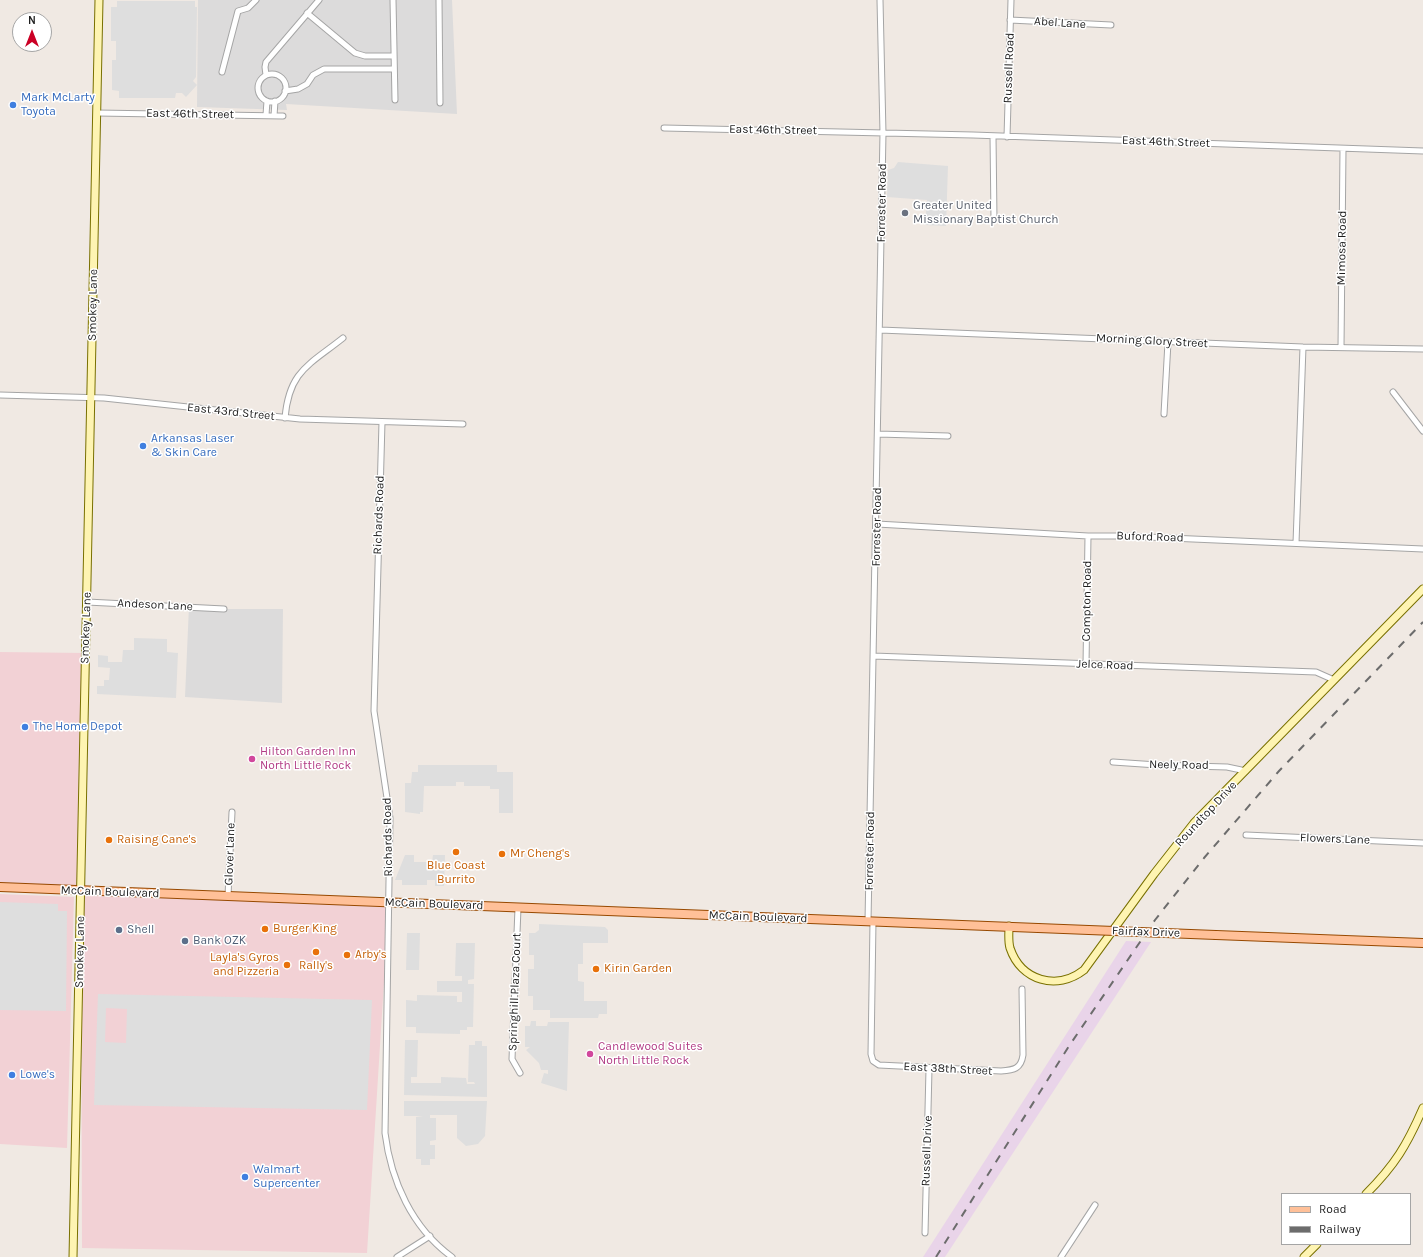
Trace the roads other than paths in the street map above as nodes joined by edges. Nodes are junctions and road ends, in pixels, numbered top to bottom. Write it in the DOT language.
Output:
graph roads {
  1 [pos="99,0"];
  2 [pos="256,0"];
  3 [pos="319,0"];
  4 [pos="393,0"];
  5 [pos="439,0"];
  6 [pos="880,0"];
  7 [pos="1010,0"];
  8 [pos="307,14"];
  9 [pos="1010,20"];
  10 [pos="1111,25"];
  11 [pos="394,56"];
  12 [pos="394,69"];
  13 [pos="222,72"];
  14 [pos="266,75"];
  15 [pos="285,92"];
  16 [pos="395,100"];
  17 [pos="267,101"];
  18 [pos="275,101"];
  19 [pos="440,103"];
  20 [pos="97,114"];
  21 [pos="266,115"];
  22 [pos="274,116"];
  23 [pos="283,116"];
  24 [pos="664,128"];
  25 [pos="883,133"];
  26 [pos="993,136"];
  27 [pos="1007,136"];
  28 [pos="1343,148"];
  29 [pos="1423,151"];
  30 [pos="994,220"];
  31 [pos="880,330"];
  32 [pos="343,338"];
  33 [pos="1168,342"];
  34 [pos="1341,347"];
  35 [pos="1303,348"];
  36 [pos="1423,349"];
  37 [pos="1393,392"];
  38 [pos="0,395"];
  39 [pos="91,398"];
  40 [pos="1164,414"];
  41 [pos="285,418"];
  42 [pos="382,422"];
  43 [pos="463,424"];
  44 [pos="1423,431"];
  45 [pos="878,434"];
  46 [pos="948,436"];
  47 [pos="877,524"];
  48 [pos="1088,536"];
  49 [pos="1296,543"];
  50 [pos="1423,549"];
  51 [pos="1423,589"];
  52 [pos="87,602"];
  53 [pos="224,609"];
  54 [pos="873,656"];
  55 [pos="1086,665"];
  56 [pos="1334,680"];
  57 [pos="1113,762"];
  58 [pos="1246,771"];
  59 [pos="232,812"];
  60 [pos="1246,835"];
  61 [pos="1423,843"];
  62 [pos="0,887"];
  63 [pos="81,891"];
  64 [pos="228,896"];
  65 [pos="389,902"];
  66 [pos="518,908"];
  67 [pos="871,921"];
  68 [pos="1009,926"];
  69 [pos="1423,943"];
  70 [pos="1022,988"];
  71 [pos="879,1065"];
  72 [pos="929,1069"];
  73 [pos="520,1073"];
  74 [pos="1423,1108"];
  75 [pos="1367,1193"];
  76 [pos="1095,1205"];
  77 [pos="925,1233"];
  78 [pos="430,1236"];
  79 [pos="1315,1245"];
  80 [pos="73,1257"];
  81 [pos="397,1257"];
  82 [pos="452,1257"];
  83 [pos="1061,1257"];
  84 [pos="1304,1257"];
  1 -- 20 [label="street, Smokey Lane"];
  2 -- 13 [label="street"];
  3 -- 8 [label="street"];
  4 -- 11 [label="street"];
  5 -- 19 [label="street"];
  6 -- 25 [label="street, Forrester Road"];
  7 -- 9 [label="street, Russell Road"];
  8 -- 11 [label="street"];
  8 -- 14 [label="street"];
  9 -- 10 [label="street, Abel Lane"];
  9 -- 27 [label="street, Russell Road"];
  11 -- 12 [label="street"];
  12 -- 15 [label="street"];
  12 -- 16 [label="street"];
  14 -- 15 [label="street"];
  14 -- 17 [label="street"];
  15 -- 18 [label="street"];
  17 -- 18 [label="street"];
  17 -- 21 [label="street"];
  18 -- 22 [label="street"];
  20 -- 21 [label="street, East 46th Street"];
  20 -- 39 [label="street, Smokey Lane"];
  21 -- 22 [label="street, East 46th Street"];
  22 -- 23 [label="street, East 46th Street"];
  24 -- 25 [label="street, East 46th Street"];
  25 -- 26 [label="street, East 46th Street"];
  25 -- 31 [label="street, Forrester Road"];
  26 -- 27 [label="street, East 46th Street"];
  26 -- 30 [label="street"];
  27 -- 28 [label="street, East 46th Street"];
  28 -- 29 [label="street, East 46th Street"];
  28 -- 34 [label="street, Mimosa Road"];
  31 -- 33 [label="street, Morning Glory Street"];
  31 -- 45 [label="street, Forrester Road"];
  32 -- 41 [label="street"];
  33 -- 35 [label="street, Morning Glory Street"];
  33 -- 40 [label="street"];
  34 -- 35 [label="street, Morning Glory Street"];
  34 -- 36 [label="street, Morning Glory Street"];
  35 -- 49 [label="street"];
  37 -- 44 [label="street"];
  38 -- 39 [label="street, East 43rd Street"];
  39 -- 41 [label="street, East 43rd Street"];
  39 -- 52 [label="street, Smokey Lane"];
  41 -- 42 [label="street, East 43rd Street"];
  42 -- 43 [label="street, East 43rd Street"];
  42 -- 65 [label="street, Richards Road"];
  45 -- 46 [label="street"];
  45 -- 47 [label="street, Forrester Road"];
  47 -- 48 [label="street, Buford Road"];
  47 -- 54 [label="street, Forrester Road"];
  48 -- 49 [label="street, Buford Road"];
  48 -- 55 [label="street, Compton Road"];
  49 -- 50 [label="street, Buford Road"];
  51 -- 56 [label="street, Roundtop Drive"];
  52 -- 53 [label="street, Andeson Lane"];
  52 -- 63 [label="street, Smokey Lane"];
  54 -- 55 [label="street, Jelce Road"];
  54 -- 67 [label="street, Forrester Road"];
  55 -- 56 [label="street, Jelce Road"];
  56 -- 58 [label="street, Roundtop Drive"];
  57 -- 58 [label="street, Neely Road"];
  58 -- 68 [label="street, Roundtop Drive"];
  59 -- 64 [label="street, Glover Lane"];
  60 -- 61 [label="street, Flowers Lane"];
  62 -- 63 [label="main road, McCain Boulevard"];
  63 -- 64 [label="main road, McCain Boulevard"];
  63 -- 80 [label="street, Smokey Lane"];
  64 -- 65 [label="main road, McCain Boulevard"];
  65 -- 66 [label="main road, McCain Boulevard"];
  65 -- 78 [label="street, Richards Road"];
  66 -- 67 [label="main road, McCain Boulevard"];
  66 -- 73 [label="street, Springhill Plaza Court"];
  67 -- 68 [label="main road, Fairfax Drive"];
  67 -- 71 [label="street, Forrester Road"];
  68 -- 69 [label="main road, Fairfax Drive, bridge"];
  70 -- 72 [label="street, East 38th Street"];
  71 -- 72 [label="street, East 38th Street"];
  72 -- 77 [label="street, Russell Drive"];
  74 -- 75 [label="street"];
  76 -- 83 [label="street"];
  78 -- 81 [label="street"];
  78 -- 82 [label="street, Richards Road"];
  79 -- 84 [label="street"];
}
